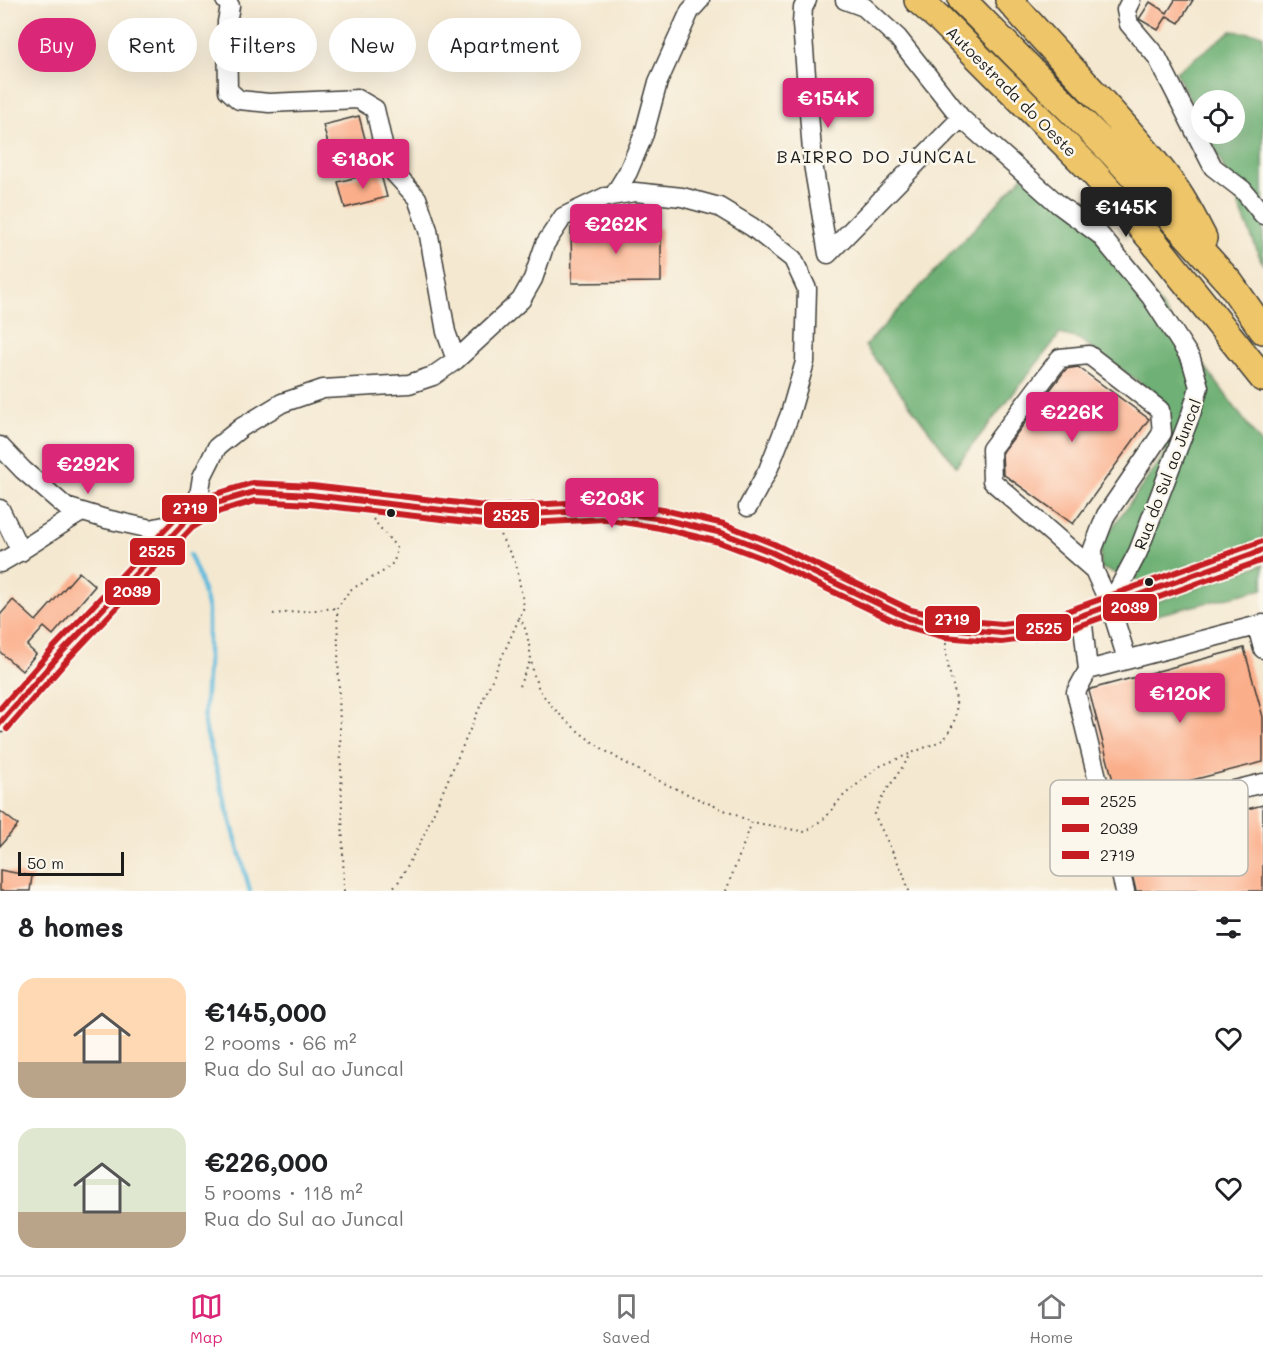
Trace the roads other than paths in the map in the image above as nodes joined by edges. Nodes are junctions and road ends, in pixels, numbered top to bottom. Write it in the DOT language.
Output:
graph roads {
  1 [pos="225,0"];
  2 [pos="700,0"];
  3 [pos="807,0"];
  4 [pos="845,0"];
  5 [pos="901,0"];
  6 [pos="918,0"];
  7 [pos="962,0"];
  8 [pos="996,0"];
  9 [pos="1009,0"];
  10 [pos="1131,0"];
  11 [pos="941,20"];
  12 [pos="1048,46"];
  13 [pos="962,118"];
  14 [pos="614,195"];
  15 [pos="1263,215"];
  16 [pos="1230,283"];
  17 [pos="1263,330"];
  18 [pos="456,360"];
  19 [pos="1263,378"];
  20 [pos="0,446"];
  21 [pos="748,507"];
  22 [pos="0,509"];
  23 [pos="82,512"];
  24 [pos="191,518"];
  25 [pos="1263,549"];
  26 [pos="21,552"];
  27 [pos="0,563"];
  28 [pos="1094,570"];
  29 [pos="1110,605"];
  30 [pos="1082,616"];
  31 [pos="1260,625"];
  32 [pos="1263,649"];
  33 [pos="1127,659"];
  34 [pos="1088,670"];
  35 [pos="0,723"];
  36 [pos="1098,780"];
  37 [pos="1263,783"];
  38 [pos="1248,787"];
  39 [pos="1121,876"];
  40 [pos="1125,891"];
  1 -- 18 [label="street"];
  2 -- 14 [label="street"];
  3 -- 13 [label="street"];
  4 -- 13 [label="street, Rua do Sul ao Juncal"];
  5 -- 11 [label="highway"];
  6 -- 11 [label="highway, Autoestrada do Oeste"];
  7 -- 16 [label="highway, Autoestrada do Oeste"];
  8 -- 12 [label="highway"];
  9 -- 12 [label="highway"];
  10 -- 15 [label="street"];
  11 -- 19 [label="highway, Autoestrada do Oeste"];
  12 -- 16 [label="highway"];
  13 -- 29 [label="street, Rua do Sul ao Juncal"];
  14 -- 18 [label="street"];
  14 -- 21 [label="street"];
  16 -- 17 [label="highway, Autoestrada do Oeste"];
  18 -- 24 [label="street"];
  20 -- 23 [label="street"];
  22 -- 26 [label="street"];
  23 -- 24 [label="street"];
  23 -- 26 [label="street"];
  24 -- 30 [label="street"];
  24 -- 35 [label="street"];
  25 -- 29 [label="street"];
  26 -- 27 [label="street"];
  28 -- 28 [label="street"];
  28 -- 29 [label="street"];
  29 -- 30 [label="street"];
  29 -- 33 [label="street"];
  30 -- 34 [label="street"];
  31 -- 32 [label="street"];
  31 -- 33 [label="street"];
  33 -- 34 [label="street"];
  34 -- 36 [label="street"];
  37 -- 38 [label="street"];
  39 -- 40 [label="street"];
}
